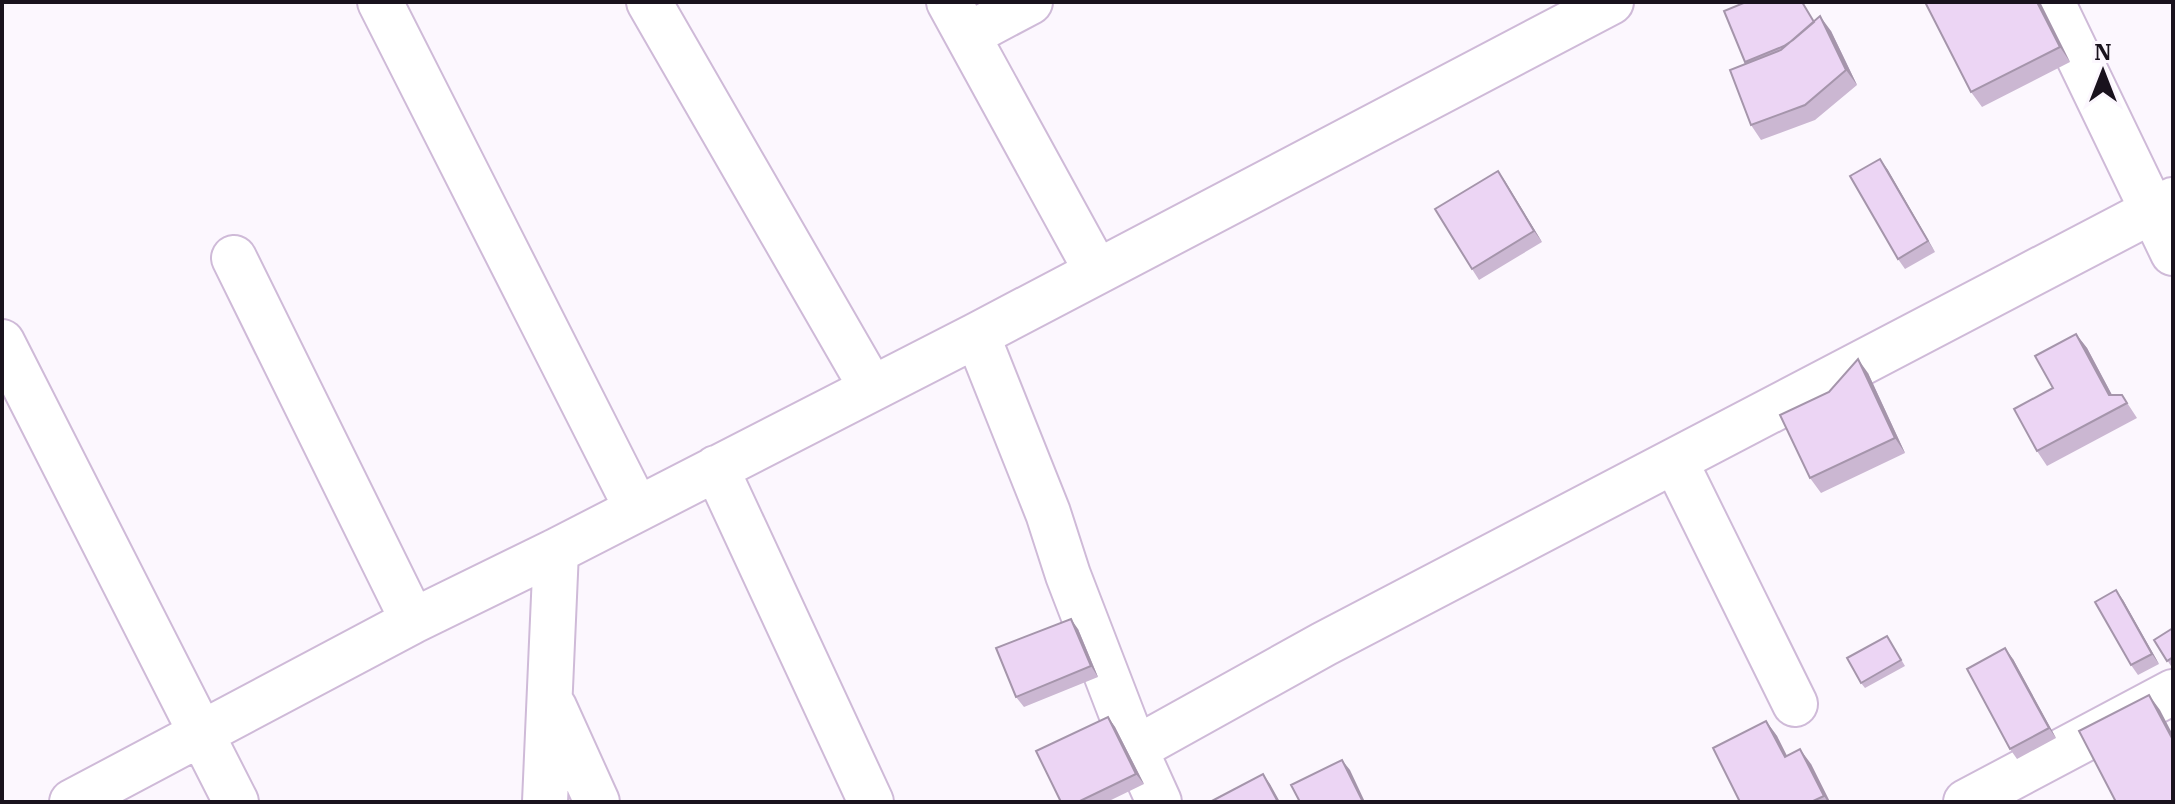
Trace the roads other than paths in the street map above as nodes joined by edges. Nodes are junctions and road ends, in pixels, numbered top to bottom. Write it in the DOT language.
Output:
graph roads {
  1 [pos="380,2"];
  2 [pos="649,2"];
  3 [pos="1030,2"];
  4 [pos="1611,2"];
  5 [pos="2052,2"];
  6 [pos="959,19"];
  7 [pos="2163,205"];
  8 [pos="2173,253"];
  9 [pos="234,258"];
  10 [pos="1096,270"];
  11 [pos="977,335"];
  12 [pos="2,342"];
  13 [pos="871,387"];
  14 [pos="1675,461"];
  15 [pos="716,468"];
  16 [pos="637,509"];
  17 [pos="556,551"];
  18 [pos="413,621"];
  19 [pos="2172,696"];
  20 [pos="550,697"];
  21 [pos="1795,704"];
  22 [pos="203,734"];
  23 [pos="1135,749"];
  24 [pos="72,802"];
  25 [pos="236,802"];
  26 [pos="545,802"];
  27 [pos="597,802"];
  28 [pos="871,802"];
  29 [pos="1159,802"];
  30 [pos="1966,802"];
  1 -- 16 [label="street"];
  2 -- 13 [label="street"];
  3 -- 6 [label="street"];
  4 -- 10 [label="street"];
  5 -- 7 [label="street"];
  6 -- 10 [label="street"];
  7 -- 8 [label="street"];
  7 -- 14 [label="street"];
  9 -- 18 [label="street"];
  10 -- 11 [label="street"];
  11 -- 13 [label="street"];
  11 -- 23 [label="street"];
  12 -- 22 [label="street"];
  13 -- 15 [label="street"];
  14 -- 21 [label="street"];
  14 -- 23 [label="street"];
  15 -- 16 [label="street"];
  15 -- 28 [label="street"];
  16 -- 17 [label="street"];
  17 -- 18 [label="street"];
  17 -- 20 [label="street"];
  18 -- 22 [label="street"];
  19 -- 30 [label="street"];
  20 -- 26 [label="street"];
  20 -- 27 [label="street"];
  22 -- 24 [label="street"];
  22 -- 25 [label="street"];
  23 -- 29 [label="street"];
}
